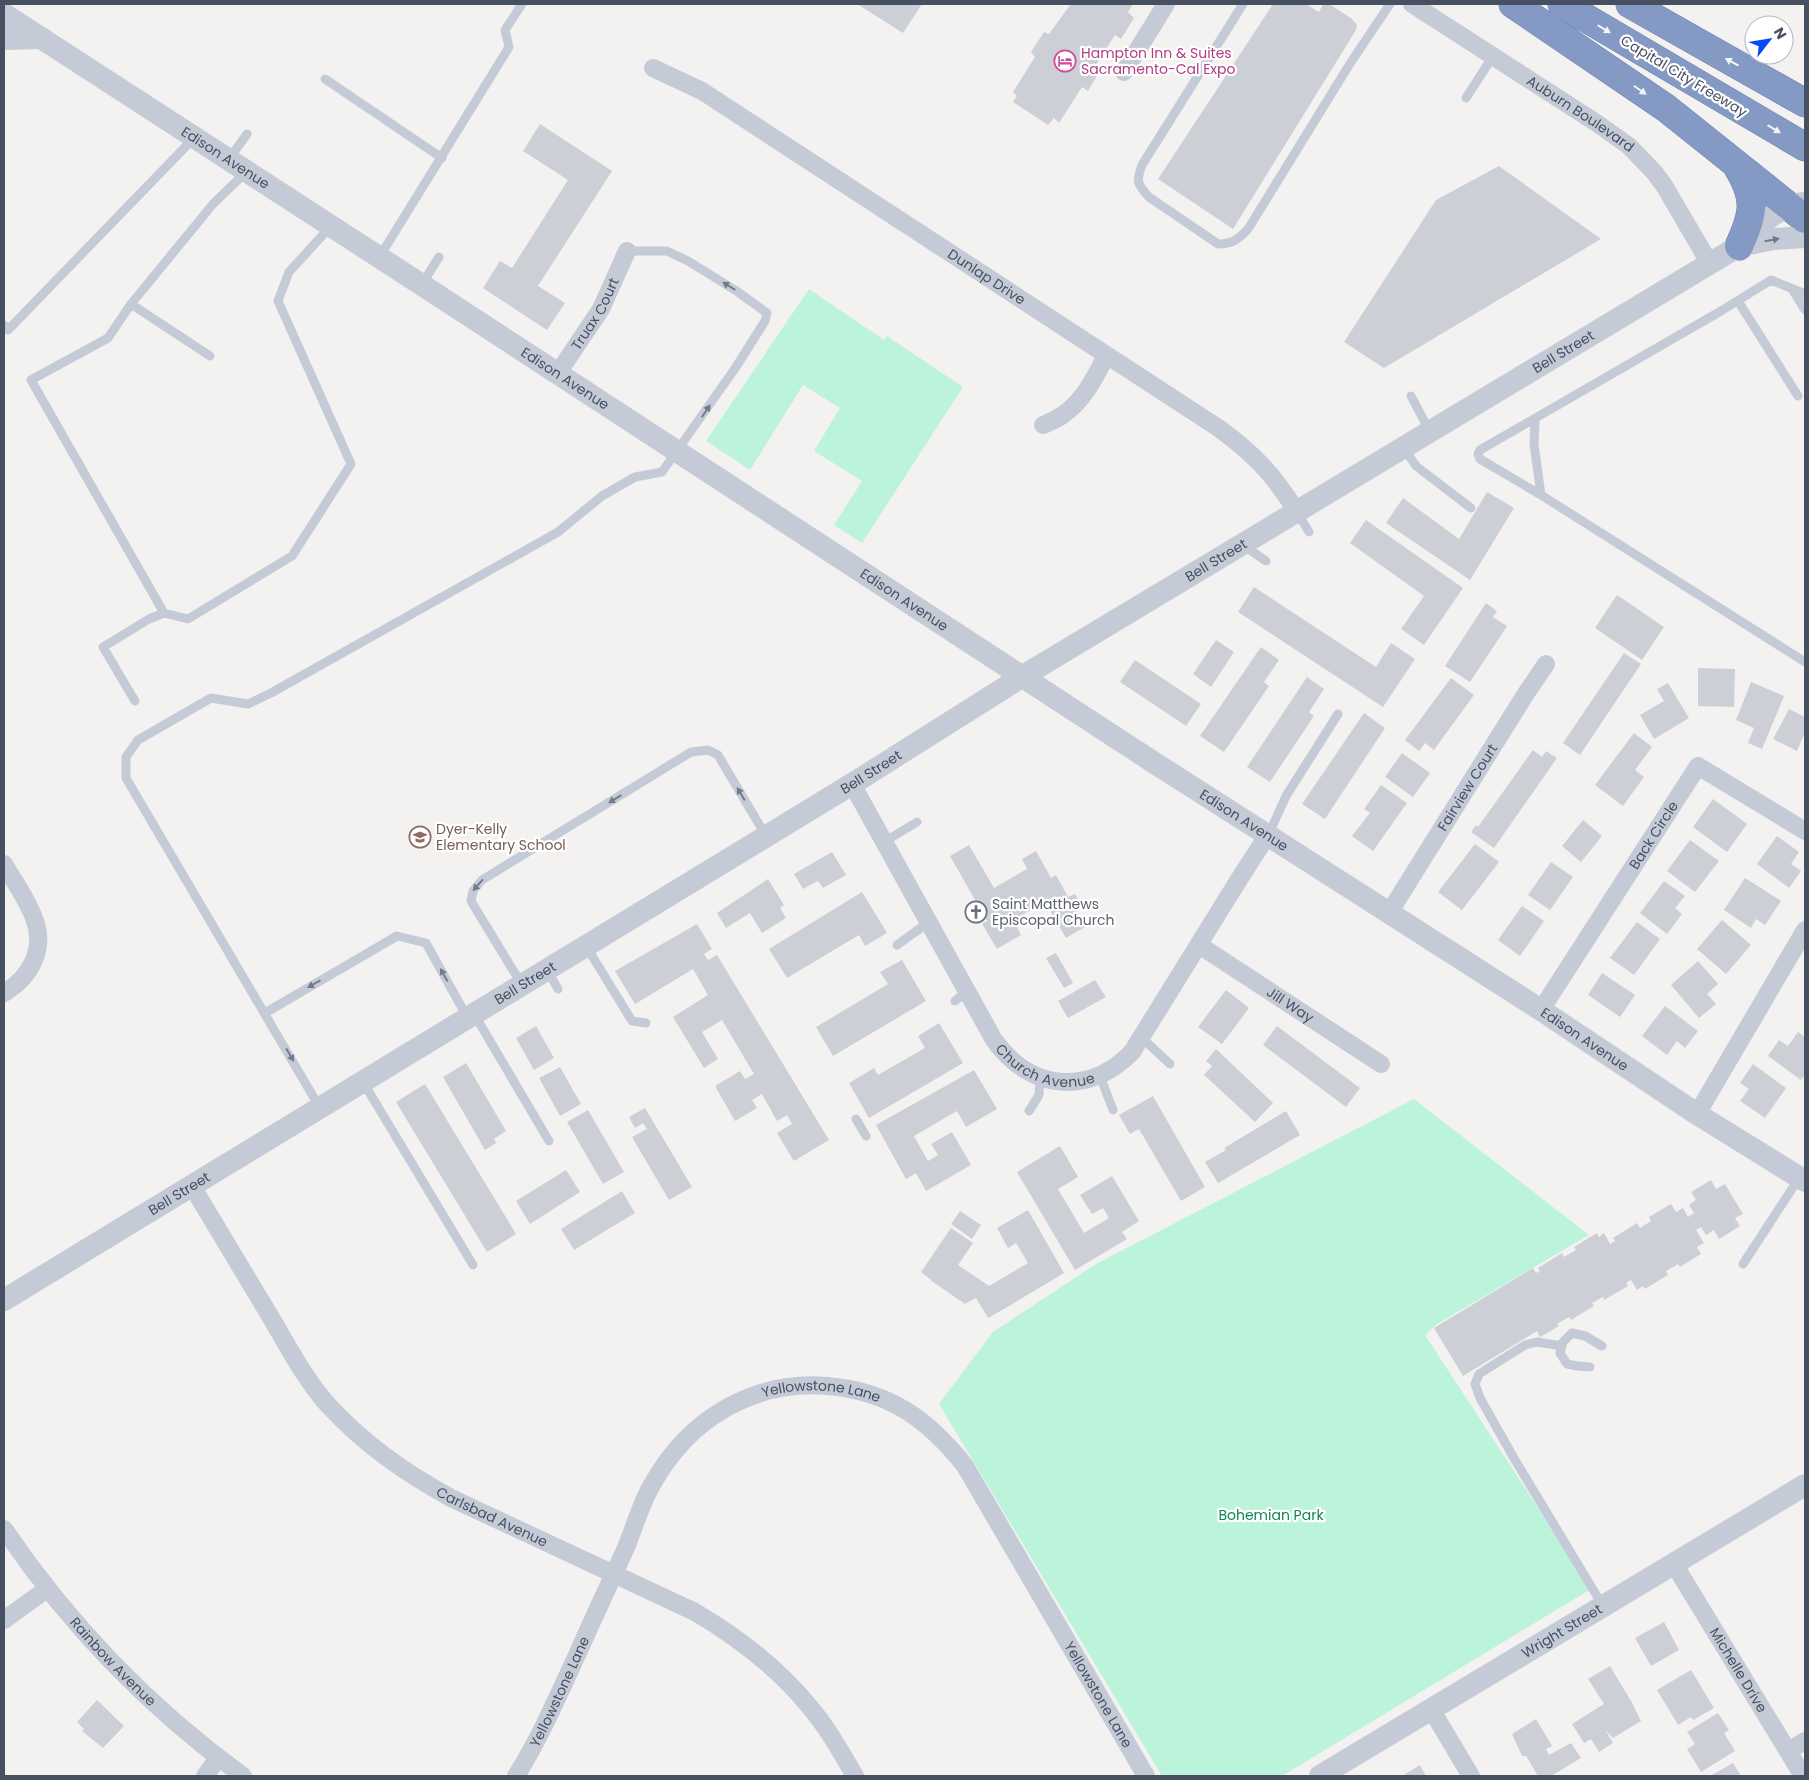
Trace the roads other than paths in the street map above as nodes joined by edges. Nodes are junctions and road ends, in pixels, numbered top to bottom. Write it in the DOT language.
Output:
graph roads {
  1 [pos="14,4"];
  2 [pos="522,4"];
  3 [pos="1166,4"];
  4 [pos="1243,4"];
  5 [pos="1390,4"];
  6 [pos="1412,4"];
  7 [pos="1514,4"];
  8 [pos="1562,4"];
  9 [pos="1630,4"];
  10 [pos="4,10"];
  11 [pos="4,14"];
  12 [pos="42,38"];
  13 [pos="4,39"];
  14 [pos="1493,56"];
  15 [pos="653,68"];
  16 [pos="1124,72"];
  17 [pos="325,78"];
  18 [pos="1466,98"];
  19 [pos="1805,103"];
  20 [pos="247,134"];
  21 [pos="195,137"];
  22 [pos="1805,147"];
  23 [pos="442,158"];
  24 [pos="1735,163"];
  25 [pos="238,165"];
  26 [pos="1800,209"];
  27 [pos="332,226"];
  28 [pos="1805,237"];
  29 [pos="1739,246"];
  30 [pos="627,251"];
  31 [pos="379,257"];
  32 [pos="439,257"];
  33 [pos="1710,264"];
  34 [pos="422,284"];
  35 [pos="1792,289"];
  36 [pos="1805,294"];
  37 [pos="1738,301"];
  38 [pos="131,304"];
  39 [pos="1805,310"];
  40 [pos="4,325"];
  41 [pos="210,356"];
  42 [pos="1106,356"];
  43 [pos="558,373"];
  44 [pos="1411,396"];
  45 [pos="1798,396"];
  46 [pos="1535,419"];
  47 [pos="1043,426"];
  48 [pos="1430,432"];
  49 [pos="1404,448"];
  50 [pos="678,452"];
  51 [pos="1541,495"];
  52 [pos="1471,508"];
  53 [pos="1297,512"];
  54 [pos="1310,532"];
  55 [pos="1241,545"];
  56 [pos="1266,561"];
  57 [pos="164,614"];
  58 [pos="1805,662"];
  59 [pos="1546,664"];
  60 [pos="1023,676"];
  61 [pos="135,701"];
  62 [pos="1338,714"];
  63 [pos="852,784"];
  64 [pos="917,822"];
  65 [pos="1805,831"];
  66 [pos="766,836"];
  67 [pos="1268,836"];
  68 [pos="884,842"];
  69 [pos="4,864"];
  70 [pos="1389,913"];
  71 [pos="929,922"];
  72 [pos="1805,930"];
  73 [pos="897,945"];
  74 [pos="1199,945"];
  75 [pos="586,946"];
  76 [pos="522,985"];
  77 [pos="4,992"];
  78 [pos="1540,1010"];
  79 [pos="265,1013"];
  80 [pos="471,1016"];
  81 [pos="646,1023"];
  82 [pos="1142,1038"];
  83 [pos="1170,1064"];
  84 [pos="1381,1064"];
  85 [pos="1100,1076"];
  86 [pos="1040,1077"];
  87 [pos="363,1082"];
  88 [pos="320,1108"];
  89 [pos="1113,1110"];
  90 [pos="1029,1111"];
  91 [pos="1698,1114"];
  92 [pos="856,1119"];
  93 [pos="866,1136"];
  94 [pos="549,1141"];
  95 [pos="1802,1179"];
  96 [pos="192,1186"];
  97 [pos="1743,1264"];
  98 [pos="473,1265"];
  99 [pos="4,1300"];
  100 [pos="1562,1346"];
  101 [pos="1602,1346"];
  102 [pos="1590,1367"];
  103 [pos="1805,1485"];
  104 [pos="4,1529"];
  105 [pos="1674,1564"];
  106 [pos="613,1573"];
  107 [pos="47,1589"];
  108 [pos="1603,1606"];
  109 [pos="4,1620"];
  110 [pos="1431,1709"];
  111 [pos="1805,1741"];
  112 [pos="1788,1751"];
  113 [pos="218,1758"];
  114 [pos="205,1776"];
  115 [pos="243,1776"];
  116 [pos="516,1776"];
  117 [pos="855,1776"];
  118 [pos="1146,1776"];
  119 [pos="1320,1776"];
  120 [pos="1471,1776"];
  121 [pos="1803,1776"];
  1 -- 10 [label="street"];
  2 -- 23 [label="lane"];
  3 -- 16 [label="street"];
  4 -- 5 [label="lane"];
  6 -- 14 [label="street, Auburn Boulevard"];
  7 -- 24 [label="highway, one-way"];
  8 -- 22 [label="highway, Capital City Freeway, one-way"];
  19 -- 9 [label="highway, one-way"];
  11 -- 12 [label="street, Edison Avenue"];
  12 -- 13 [label="street"];
  12 -- 21 [label="street, Edison Avenue"];
  14 -- 18 [label="lane"];
  14 -- 33 [label="street, Auburn Boulevard"];
  15 -- 42 [label="street, Dunlap Drive"];
  17 -- 23 [label="lane"];
  20 -- 25 [label="lane"];
  21 -- 25 [label="street, Edison Avenue"];
  21 -- 40 [label="lane"];
  23 -- 31 [label="lane"];
  24 -- 26 [label="highway"];
  24 -- 29 [label="highway"];
  25 -- 27 [label="street, Edison Avenue"];
  25 -- 38 [label="lane"];
  26 -- 29 [label="street, Bell Street"];
  27 -- 31 [label="street, Edison Avenue"];
  27 -- 57 [label="lane"];
  29 -- 28 [label="street, Bell Street, one-way"];
  29 -- 33 [label="street, Bell Street"];
  30 -- 43 [label="street, Truax Court"];
  50 -- 30 [label="lane, one-way"];
  31 -- 34 [label="street, Edison Avenue"];
  32 -- 34 [label="lane"];
  33 -- 48 [label="street, Bell Street"];
  34 -- 43 [label="street, Edison Avenue"];
  35 -- 36 [label="lane"];
  35 -- 37 [label="lane"];
  35 -- 39 [label="lane"];
  37 -- 45 [label="lane"];
  37 -- 46 [label="lane"];
  38 -- 41 [label="lane"];
  38 -- 57 [label="lane"];
  42 -- 47 [label="street"];
  42 -- 53 [label="street, Dunlap Drive"];
  43 -- 50 [label="street, Edison Avenue"];
  44 -- 48 [label="lane"];
  46 -- 51 [label="lane"];
  46 -- 51 [label="lane"];
  48 -- 49 [label="street, Bell Street"];
  49 -- 52 [label="lane"];
  49 -- 53 [label="street, Bell Street"];
  50 -- 60 [label="street, Edison Avenue"];
  50 -- 79 [label="lane"];
  51 -- 58 [label="lane"];
  53 -- 54 [label="lane"];
  53 -- 55 [label="street, Bell Street"];
  55 -- 56 [label="lane"];
  55 -- 60 [label="street, Bell Street"];
  57 -- 61 [label="lane"];
  59 -- 70 [label="street, Fairview Court"];
  60 -- 63 [label="street, Bell Street"];
  60 -- 67 [label="street, Edison Avenue"];
  62 -- 67 [label="lane"];
  63 -- 66 [label="street, Bell Street"];
  63 -- 68 [label="street, Church Avenue"];
  64 -- 68 [label="lane"];
  65 -- 78 [label="street, Back Circle"];
  66 -- 75 [label="street, Bell Street"];
  66 -- 76 [label="lane, one-way"];
  67 -- 70 [label="street, Edison Avenue"];
  67 -- 74 [label="street, Church Avenue"];
  68 -- 71 [label="street, Church Avenue"];
  69 -- 77 [label="street"];
  70 -- 78 [label="street, Edison Avenue"];
  71 -- 73 [label="lane"];
  71 -- 86 [label="street, Church Avenue"];
  72 -- 91 [label="street"];
  74 -- 82 [label="street, Church Avenue"];
  74 -- 84 [label="street, Jill Way"];
  75 -- 76 [label="street, Bell Street"];
  75 -- 81 [label="lane"];
  76 -- 80 [label="street, Bell Street"];
  78 -- 91 [label="street, Edison Avenue"];
  80 -- 79 [label="lane, one-way"];
  79 -- 88 [label="lane, one-way"];
  80 -- 87 [label="street, Bell Street"];
  80 -- 94 [label="lane"];
  82 -- 83 [label="lane"];
  82 -- 85 [label="street, Church Avenue"];
  85 -- 86 [label="street, Church Avenue"];
  85 -- 89 [label="lane"];
  86 -- 90 [label="lane"];
  87 -- 88 [label="street, Bell Street"];
  87 -- 98 [label="lane"];
  88 -- 96 [label="street, Bell Street"];
  91 -- 95 [label="street, Edison Avenue"];
  92 -- 93 [label="lane"];
  95 -- 97 [label="lane"];
  96 -- 99 [label="street, Bell Street"];
  96 -- 106 [label="street, Carlsbad Avenue"];
  100 -- 101 [label="lane"];
  100 -- 102 [label="lane"];
  100 -- 108 [label="lane"];
  103 -- 105 [label="street, Wright Street"];
  104 -- 107 [label="street, Rainbow Avenue"];
  105 -- 108 [label="street, Wright Street"];
  105 -- 112 [label="street, Michelle Drive"];
  106 -- 116 [label="street, Yellowstone Lane"];
  106 -- 117 [label="street, Carlsbad Avenue"];
  106 -- 118 [label="street, Yellowstone Lane"];
  107 -- 109 [label="street"];
  107 -- 113 [label="street, Rainbow Avenue"];
  108 -- 110 [label="street, Wright Street"];
  110 -- 119 [label="street, Wright Street"];
  110 -- 120 [label="street"];
  111 -- 112 [label="street"];
  112 -- 121 [label="street, Michelle Drive"];
  113 -- 114 [label="street"];
  113 -- 115 [label="street, Rainbow Avenue"];
}
